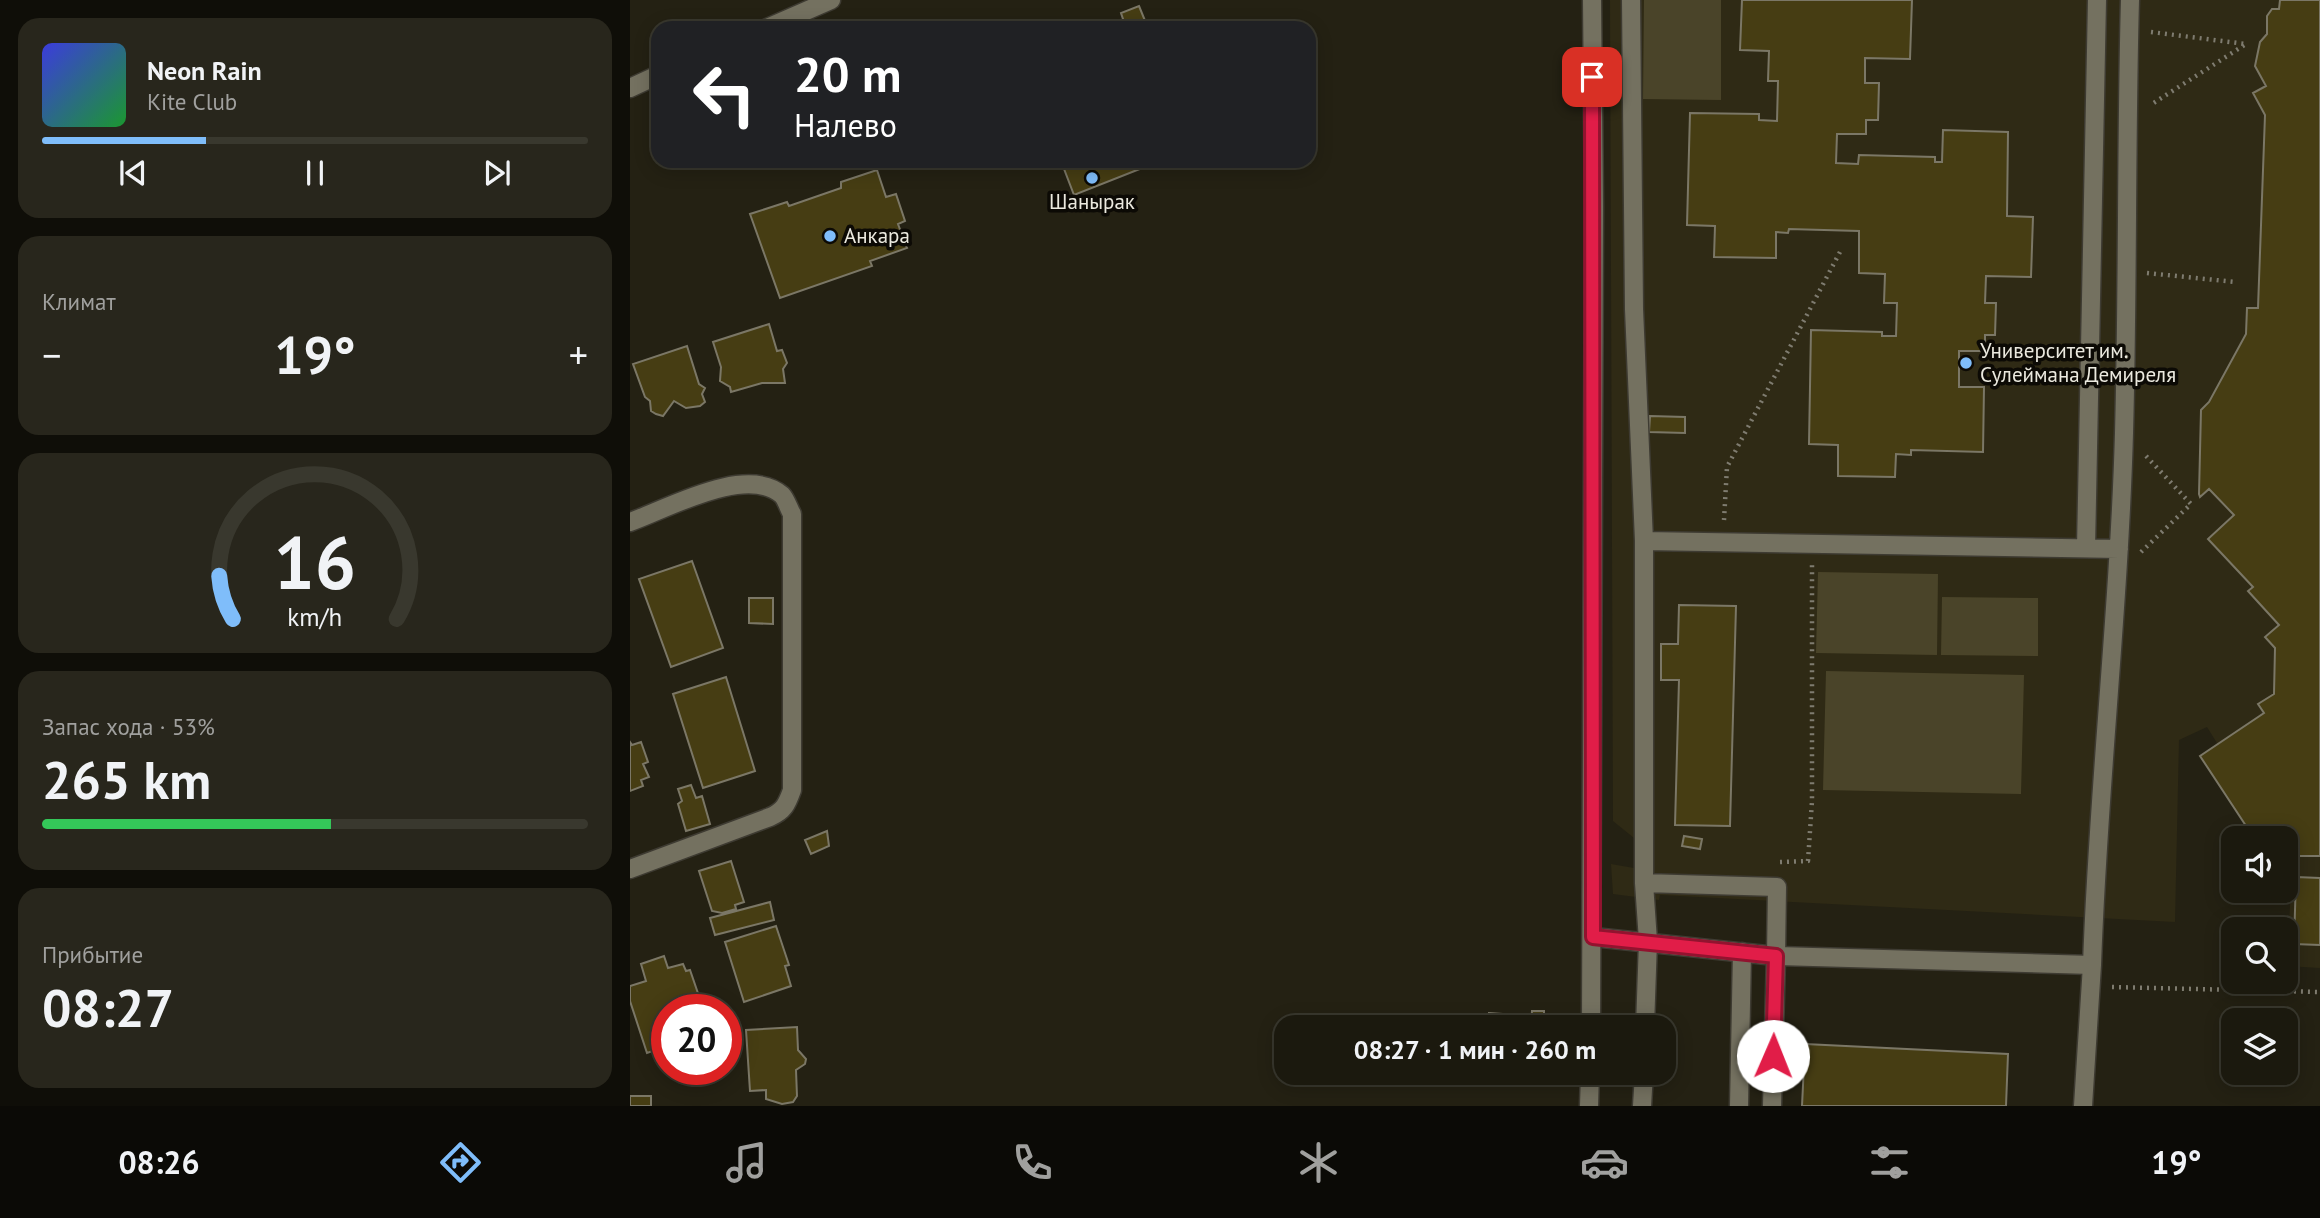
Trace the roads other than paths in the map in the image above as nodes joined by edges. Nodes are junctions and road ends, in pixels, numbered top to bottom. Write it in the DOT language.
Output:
graph roads {
  1 [pos="831,0"];
  2 [pos="1592,0"];
  3 [pos="1631,0"];
  4 [pos="2097,0"];
  5 [pos="2130,0"];
  6 [pos="783,21"];
  7 [pos="651,78"];
  8 [pos="630,88"];
  9 [pos="633,521"];
  10 [pos="1644,541"];
  11 [pos="2086,548"];
  12 [pos="2119,549"];
  13 [pos="630,869"];
  14 [pos="1644,883"];
  15 [pos="1593,937"];
  16 [pos="1648,941"];
  17 [pos="1742,952"];
  18 [pos="1776,956"];
  19 [pos="2092,965"];
  20 [pos="1591,1015"];
  21 [pos="1645,1015"];
  22 [pos="1590,1085"];
  23 [pos="1643,1085"];
  24 [pos="1589,1106"];
  25 [pos="1642,1106"];
  26 [pos="1739,1106"];
  27 [pos="1772,1106"];
  28 [pos="2083,1106"];
  1 -- 6 [label="street"];
  2 -- 15 [label="street"];
  3 -- 10 [label="street"];
  4 -- 11 [label="street"];
  5 -- 12 [label="street"];
  7 -- 8 [label="street"];
  9 -- 13 [label="street"];
  10 -- 11 [label="street"];
  10 -- 14 [label="street"];
  11 -- 12 [label="street"];
  12 -- 19 [label="street"];
  14 -- 16 [label="street"];
  14 -- 18 [label="street"];
  15 -- 16 [label="street"];
  15 -- 20 [label="street"];
  16 -- 17 [label="street"];
  16 -- 21 [label="street"];
  17 -- 18 [label="street"];
  17 -- 26 [label="street"];
  18 -- 19 [label="street"];
  18 -- 27 [label="street"];
  19 -- 28 [label="street"];
  22 -- 24 [label="street"];
  23 -- 25 [label="street"];
}
